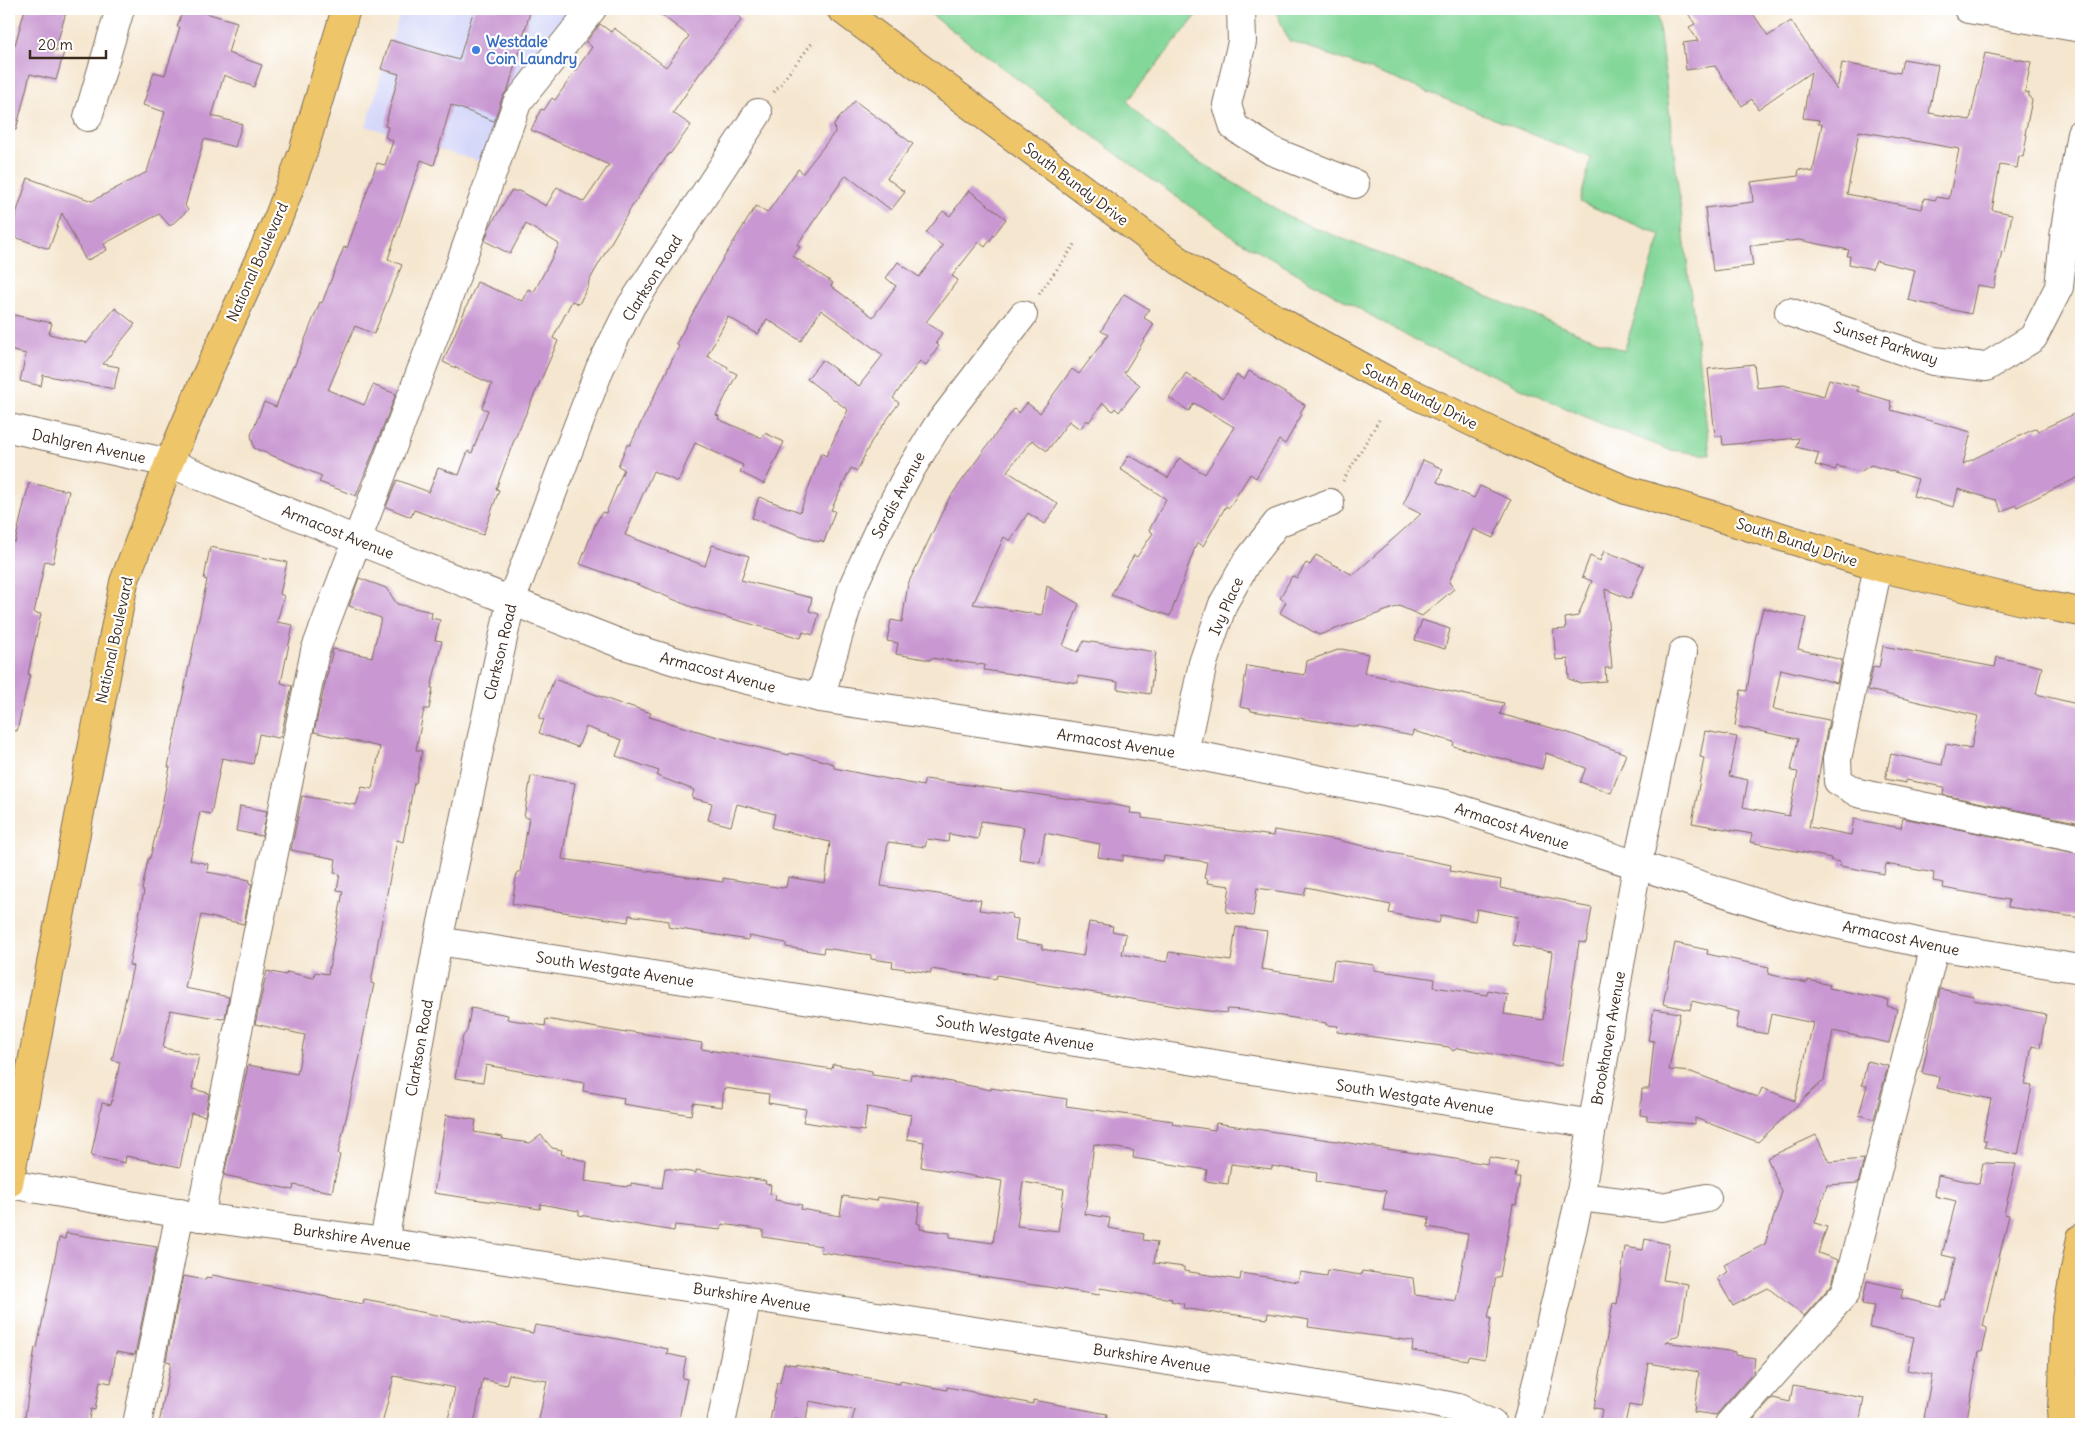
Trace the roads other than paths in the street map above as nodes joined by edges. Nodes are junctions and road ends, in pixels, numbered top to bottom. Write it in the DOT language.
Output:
graph roads {
  1 [pos="120,9"];
  2 [pos="346,9"];
  3 [pos="592,9"];
  4 [pos="841,9"];
  5 [pos="1241,9"];
  6 [pos="1968,9"];
  7 [pos="2081,28"];
  8 [pos="758,113"];
  9 [pos="88,117"];
  10 [pos="2081,133"];
  11 [pos="1355,184"];
  12 [pos="1789,312"];
  13 [pos="1023,315"];
  14 [pos="9,428"];
  15 [pos="169,463"];
  16 [pos="1330,503"];
  17 [pos="356,540"];
  18 [pos="1878,567"];
  19 [pos="511,601"];
  20 [pos="2081,612"];
  21 [pos="1683,652"];
  22 [pos="820,698"];
  23 [pos="1184,753"];
  24 [pos="2081,839"];
  25 [pos="1637,866"];
  26 [pos="438,941"];
  27 [pos="1935,946"];
  28 [pos="2081,969"];
  29 [pos="1593,1124"];
  30 [pos="9,1184"];
  31 [pos="1580,1196"];
  32 [pos="1707,1198"];
  33 [pos="190,1215"];
  34 [pos="2081,1238"];
  35 [pos="384,1242"];
  36 [pos="747,1296"];
  37 [pos="2074,1320"];
  38 [pos="137,1424"];
  39 [pos="721,1424"];
  40 [pos="1492,1424"];
  41 [pos="1527,1424"];
  42 [pos="1729,1424"];
  43 [pos="2063,1424"];
  1 -- 9 [label="street"];
  2 -- 15 [label="main road, National Boulevard"];
  3 -- 17 [label="street"];
  4 -- 18 [label="main road, South Bundy Drive"];
  5 -- 11 [label="street"];
  6 -- 7 [label="street"];
  8 -- 19 [label="street, Clarkson Road"];
  10 -- 12 [label="street, Sunset Parkway"];
  13 -- 22 [label="street, Sardis Avenue"];
  14 -- 15 [label="street, Dahlgren Avenue"];
  15 -- 17 [label="street, Armacost Avenue"];
  15 -- 30 [label="main road, National Boulevard"];
  16 -- 23 [label="street, Ivy Place"];
  17 -- 19 [label="street, Armacost Avenue"];
  17 -- 33 [label="street"];
  18 -- 20 [label="main road, South Bundy Drive"];
  18 -- 24 [label="street"];
  19 -- 22 [label="street, Armacost Avenue"];
  19 -- 26 [label="street, Clarkson Road"];
  21 -- 25 [label="street, Brookhaven Avenue"];
  22 -- 23 [label="street, Armacost Avenue"];
  23 -- 25 [label="street, Armacost Avenue"];
  25 -- 27 [label="street, Armacost Avenue"];
  25 -- 29 [label="street, Brookhaven Avenue"];
  26 -- 29 [label="street, South Westgate Avenue"];
  26 -- 35 [label="street, Clarkson Road"];
  27 -- 28 [label="street, Armacost Avenue"];
  27 -- 42 [label="street"];
  29 -- 31 [label="street, Brookhaven Avenue"];
  30 -- 33 [label="street, Burkshire Avenue"];
  31 -- 32 [label="street"];
  31 -- 41 [label="street, Brookhaven Avenue"];
  33 -- 35 [label="street, Burkshire Avenue"];
  33 -- 38 [label="street"];
  34 -- 37 [label="main road"];
  35 -- 36 [label="street, Burkshire Avenue"];
  36 -- 39 [label="street"];
  36 -- 40 [label="street, Burkshire Avenue"];
  37 -- 43 [label="main road"];
}
